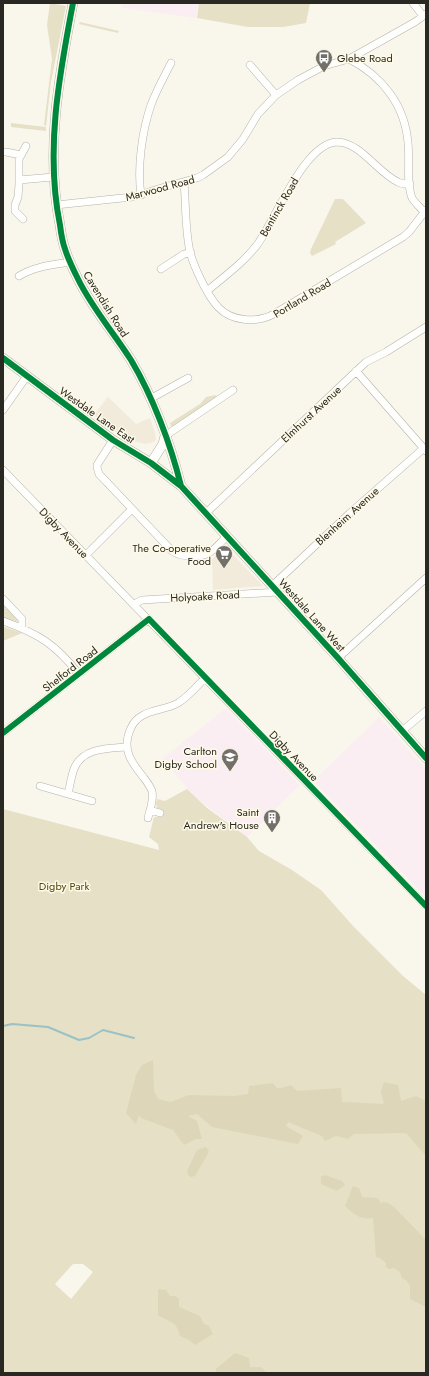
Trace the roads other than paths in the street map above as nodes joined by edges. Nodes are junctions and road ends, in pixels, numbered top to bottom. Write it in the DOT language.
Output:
graph roads {
  1 [pos="73,3"];
  2 [pos="413,3"];
  3 [pos="424,15"];
  4 [pos="349,59"];
  5 [pos="171,63"];
  6 [pos="250,66"];
  7 [pos="276,95"];
  8 [pos="26,146"];
  9 [pos="6,152"];
  10 [pos="21,155"];
  11 [pos="53,177"];
  12 [pos="19,180"];
  13 [pos="184,182"];
  14 [pos="410,184"];
  15 [pos="141,195"];
  16 [pos="56,205"];
  17 [pos="425,211"];
  18 [pos="23,219"];
  19 [pos="190,253"];
  20 [pos="70,262"];
  21 [pos="161,269"];
  22 [pos="19,276"];
  23 [pos="207,291"];
  24 [pos="426,328"];
  25 [pos="3,358"];
  26 [pos="356,371"];
  27 [pos="27,376"];
  28 [pos="188,378"];
  29 [pos="233,390"];
  30 [pos="150,399"];
  31 [pos="3,410"];
  32 [pos="165,436"];
  33 [pos="113,440"];
  34 [pos="425,450"];
  35 [pos="151,463"];
  36 [pos="3,470"];
  37 [pos="181,486"];
  38 [pos="132,509"];
  39 [pos="206,513"];
  40 [pos="227,536"];
  41 [pos="86,555"];
  42 [pos="426,578"];
  43 [pos="275,589"];
  44 [pos="3,599"];
  45 [pos="134,604"];
  46 [pos="149,619"];
  47 [pos="3,621"];
  48 [pos="22,628"];
  49 [pos="338,658"];
  50 [pos="79,674"];
  51 [pos="205,678"];
  52 [pos="426,711"];
  53 [pos="402,731"];
  54 [pos="3,733"];
  55 [pos="126,747"];
  56 [pos="426,758"];
  57 [pos="40,786"];
  58 [pos="68,794"];
  59 [pos="92,801"];
  60 [pos="160,813"];
  61 [pos="426,906"];
  1 -- 11 [label="street, Cavendish Road"];
  2 -- 3 [label="street"];
  3 -- 4 [label="street, Marwood Road"];
  4 -- 7 [label="street, Marwood Road"];
  4 -- 14 [label="street"];
  5 -- 15 [label="street"];
  6 -- 7 [label="street"];
  7 -- 13 [label="street, Marwood Road"];
  8 -- 10 [label="street"];
  9 -- 10 [label="street"];
  10 -- 12 [label="street"];
  11 -- 12 [label="street"];
  11 -- 16 [label="street, Cavendish Road"];
  12 -- 18 [label="street"];
  13 -- 15 [label="street, Marwood Road"];
  13 -- 19 [label="street, Portland Road"];
  14 -- 17 [label="street"];
  14 -- 23 [label="street, Bentinck Road"];
  15 -- 16 [label="street, Marwood Road"];
  16 -- 20 [label="street, Cavendish Road"];
  17 -- 23 [label="street, Portland Road"];
  19 -- 21 [label="street"];
  19 -- 23 [label="street, Portland Road"];
  20 -- 22 [label="street"];
  20 -- 30 [label="street, Cavendish Road"];
  24 -- 26 [label="street, Elmhurst Avenue"];
  25 -- 27 [label="street, Westdale Lane East"];
  26 -- 34 [label="street"];
  26 -- 39 [label="street, Elmhurst Avenue"];
  27 -- 31 [label="street"];
  27 -- 33 [label="street, Westdale Lane East"];
  28 -- 30 [label="street"];
  29 -- 32 [label="street"];
  30 -- 32 [label="street, Cavendish Road"];
  32 -- 35 [label="street"];
  32 -- 37 [label="street, Cavendish Road"];
  33 -- 35 [label="street, Westdale Lane East"];
  33 -- 38 [label="street"];
  34 -- 43 [label="street, Blenheim Avenue"];
  35 -- 37 [label="street, Westdale Lane East"];
  36 -- 41 [label="street, Digby Avenue"];
  37 -- 39 [label="street, Westdale Lane West"];
  38 -- 40 [label="street"];
  38 -- 41 [label="street"];
  39 -- 40 [label="street, Westdale Lane West"];
  40 -- 43 [label="street, Westdale Lane West"];
  41 -- 45 [label="street, Digby Avenue"];
  42 -- 49 [label="street"];
  43 -- 45 [label="street, Holyoake Road"];
  43 -- 49 [label="street, Westdale Lane West"];
  44 -- 48 [label="street"];
  45 -- 46 [label="street, Digby Avenue"];
  46 -- 50 [label="street, Shelford Road"];
  46 -- 51 [label="street, Digby Avenue"];
  47 -- 48 [label="street"];
  48 -- 50 [label="street"];
  49 -- 53 [label="street, Westdale Lane West"];
  50 -- 54 [label="street, Shelford Road"];
  51 -- 55 [label="street"];
  51 -- 61 [label="street, Digby Avenue"];
  52 -- 53 [label="street"];
  53 -- 56 [label="street, Westdale Lane West"];
  55 -- 58 [label="street"];
  55 -- 60 [label="street"];
  57 -- 58 [label="street"];
  58 -- 59 [label="street"];
}
